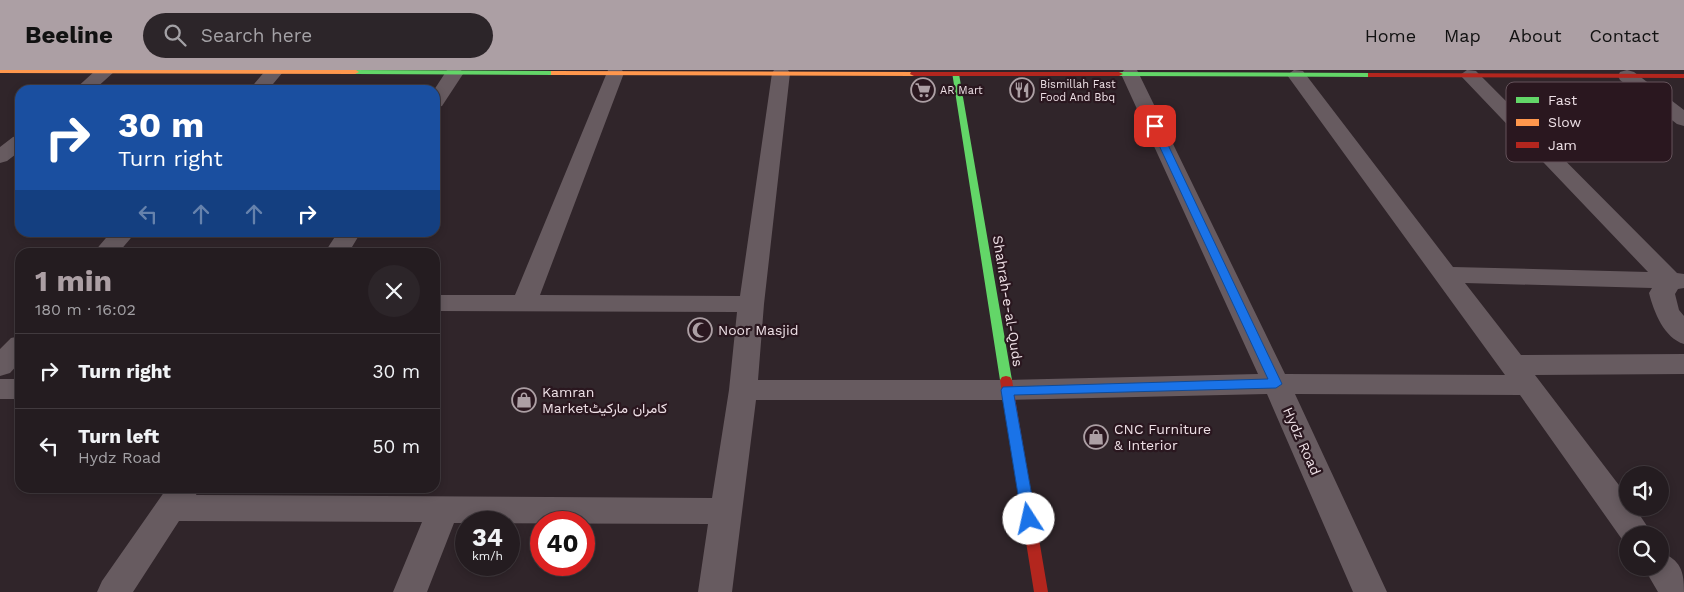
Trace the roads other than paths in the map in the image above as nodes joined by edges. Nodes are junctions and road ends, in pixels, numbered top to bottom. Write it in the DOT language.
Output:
graph roads {
  1 [pos="51,70"];
  2 [pos="0,71"];
  3 [pos="106,72"];
  4 [pos="274,72"];
  5 [pos="504,72"];
  6 [pos="955,72"];
  7 [pos="1203,72"];
  8 [pos="615,73"];
  9 [pos="781,73"];
  10 [pos="454,74"];
  11 [pos="1130,74"];
  12 [pos="1296,75"];
  13 [pos="1469,75"];
  14 [pos="1627,76"];
  15 [pos="1684,76"];
  16 [pos="1635,82"];
  17 [pos="89,85"];
  18 [pos="262,85"];
  19 [pos="440,95"];
  20 [pos="1672,111"];
  21 [pos="1506,112"];
  22 [pos="1684,120"];
  23 [pos="15,145"];
  24 [pos="0,157"];
  25 [pos="1557,162"];
  26 [pos="120,237"];
  27 [pos="347,237"];
  28 [pos="110,248"];
  29 [pos="340,248"];
  30 [pos="1445,275"];
  31 [pos="1677,281"];
  32 [pos="440,303"];
  33 [pos="524,304"];
  34 [pos="752,304"];
  35 [pos="1684,335"];
  36 [pos="15,350"];
  37 [pos="1684,364"];
  38 [pos="0,366"];
  39 [pos="1520,375"];
  40 [pos="1276,384"];
  41 [pos="0,388"];
  42 [pos="15,389"];
  43 [pos="743,390"];
  44 [pos="1007,390"];
  45 [pos="177,498"];
  46 [pos="443,508"];
  47 [pos="725,511"];
  48 [pos="1630,526"];
  49 [pos="1666,576"];
  50 [pos="114,592"];
  51 [pos="410,592"];
  52 [pos="715,592"];
  53 [pos="1041,592"];
  54 [pos="1370,592"];
  55 [pos="1678,592"];
  1 -- 2 [label="street"];
  1 -- 3 [label="street"];
  3 -- 4 [label="street"];
  3 -- 17 [label="street"];
  4 -- 10 [label="street"];
  4 -- 18 [label="street"];
  5 -- 8 [label="street"];
  5 -- 10 [label="street"];
  6 -- 9 [label="street"];
  6 -- 11 [label="street"];
  6 -- 44 [label="street, Shahrah-e-al-Quds"];
  7 -- 11 [label="street"];
  7 -- 12 [label="street"];
  8 -- 9 [label="street"];
  8 -- 33 [label="street"];
  9 -- 34 [label="street"];
  10 -- 19 [label="street"];
  11 -- 40 [label="street, Hydz Road"];
  12 -- 13 [label="street"];
  12 -- 30 [label="street"];
  13 -- 14 [label="street"];
  13 -- 21 [label="street"];
  14 -- 15 [label="street"];
  14 -- 16 [label="street"];
  20 -- 22 [label="street"];
  23 -- 24 [label="street"];
  25 -- 31 [label="street"];
  26 -- 28 [label="street"];
  27 -- 29 [label="street"];
  30 -- 31 [label="street"];
  30 -- 39 [label="street"];
  31 -- 35 [label="street"];
  32 -- 33 [label="street"];
  33 -- 34 [label="street"];
  34 -- 43 [label="street"];
  36 -- 38 [label="street"];
  37 -- 39 [label="street"];
  39 -- 40 [label="street"];
  39 -- 48 [label="street"];
  40 -- 44 [label="street"];
  40 -- 54 [label="street, Hydz Road"];
  41 -- 42 [label="street"];
  43 -- 44 [label="street"];
  43 -- 47 [label="street"];
  44 -- 53 [label="street, Shahrah-e-al-Quds"];
  45 -- 46 [label="street"];
  45 -- 50 [label="street"];
  46 -- 47 [label="street"];
  46 -- 51 [label="street"];
  47 -- 52 [label="street"];
  49 -- 55 [label="street"];
}
